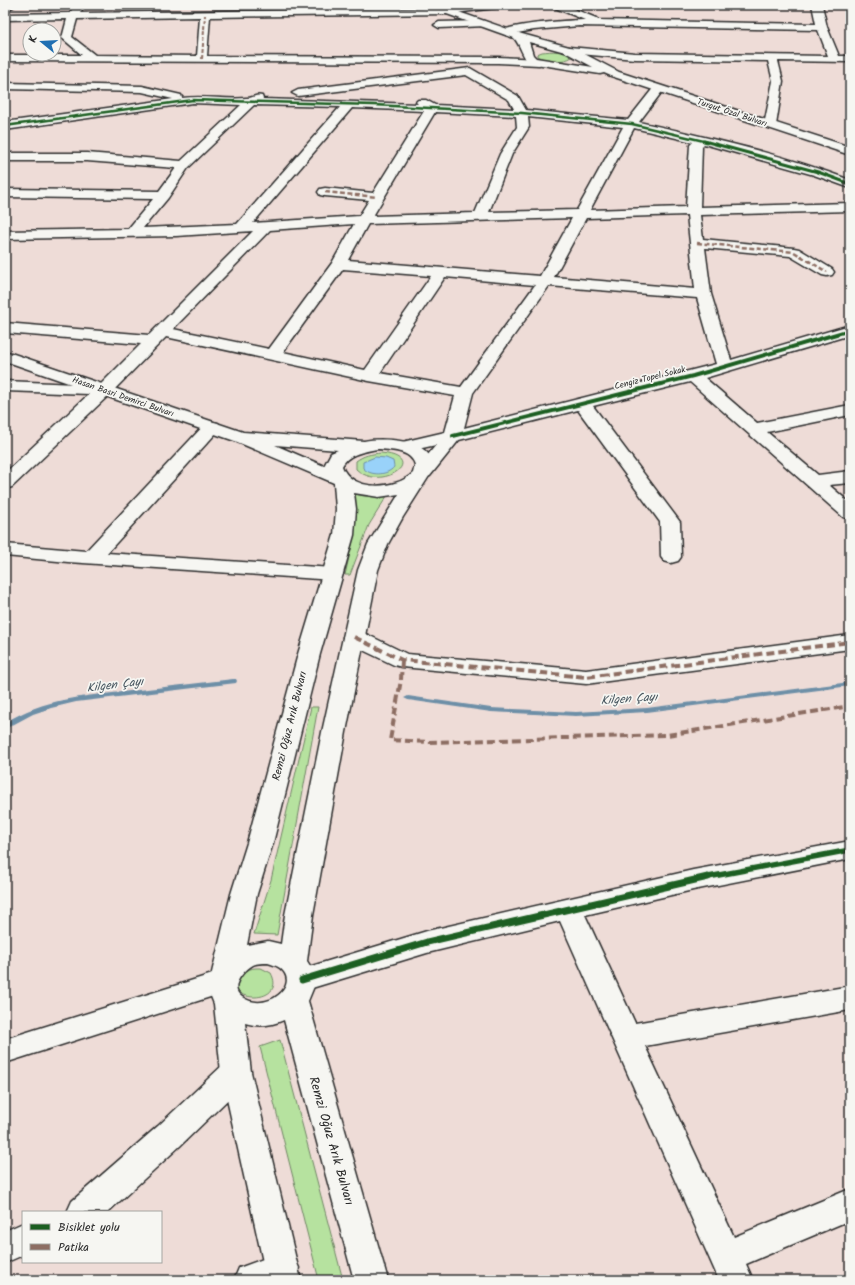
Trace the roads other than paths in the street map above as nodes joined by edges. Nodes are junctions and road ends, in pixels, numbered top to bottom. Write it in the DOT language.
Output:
graph roads {
  1 [pos="11,5"];
  2 [pos="80,5"];
  3 [pos="272,5"];
  4 [pos="419,5"];
  5 [pos="439,5"];
  6 [pos="495,5"];
  7 [pos="556,5"];
  8 [pos="817,5"];
  9 [pos="5,9"];
  10 [pos="447,11"];
  11 [pos="278,14"];
  12 [pos="205,15"];
  13 [pos="73,16"];
  14 [pos="5,17"];
  15 [pos="602,23"];
  16 [pos="483,24"];
  17 [pos="430,25"];
  18 [pos="822,27"];
  19 [pos="506,32"];
  20 [pos="518,36"];
  21 [pos="569,50"];
  22 [pos="528,55"];
  23 [pos="635,56"];
  24 [pos="5,58"];
  25 [pos="772,58"];
  26 [pos="93,59"];
  27 [pos="173,59"];
  28 [pos="202,59"];
  29 [pos="835,59"];
  30 [pos="850,59"];
  31 [pos="498,60"];
  32 [pos="589,60"];
  33 [pos="539,62"];
  34 [pos="163,69"];
  35 [pos="467,71"];
  36 [pos="615,74"];
  37 [pos="152,79"];
  38 [pos="393,81"];
  39 [pos="5,86"];
  40 [pos="142,89"];
  41 [pos="658,89"];
  42 [pos="193,100"];
  43 [pos="252,101"];
  44 [pos="348,105"];
  45 [pos="432,108"];
  46 [pos="522,113"];
  47 [pos="632,124"];
  48 [pos="770,125"];
  49 [pos="5,126"];
  50 [pos="702,140"];
  51 [pos="850,151"];
  52 [pos="5,157"];
  53 [pos="184,165"];
  54 [pos="850,184"];
  55 [pos="325,192"];
  56 [pos="5,193"];
  57 [pos="163,194"];
  58 [pos="377,197"];
  59 [pos="850,207"];
  60 [pos="694,211"];
  61 [pos="581,214"];
  62 [pos="480,217"];
  63 [pos="363,220"];
  64 [pos="266,226"];
  65 [pos="241,228"];
  66 [pos="132,233"];
  67 [pos="5,235"];
  68 [pos="697,243"];
  69 [pos="339,264"];
  70 [pos="442,272"];
  71 [pos="827,272"];
  72 [pos="545,282"];
  73 [pos="703,294"];
  74 [pos="5,328"];
  75 [pos="850,330"];
  76 [pos="158,335"];
  77 [pos="5,356"];
  78 [pos="272,356"];
  79 [pos="725,366"];
  80 [pos="369,376"];
  81 [pos="693,376"];
  82 [pos="5,386"];
  83 [pos="104,390"];
  84 [pos="465,393"];
  85 [pos="582,404"];
  86 [pos="850,410"];
  87 [pos="212,427"];
  88 [pos="753,429"];
  89 [pos="453,436"];
  90 [pos="242,437"];
  91 [pos="362,446"];
  92 [pos="404,447"];
  93 [pos="420,476"];
  94 [pos="850,477"];
  95 [pos="340,480"];
  96 [pos="814,481"];
  97 [pos="5,483"];
  98 [pos="850,513"];
  99 [pos="5,550"];
  100 [pos="92,557"];
  101 [pos="671,557"];
  102 [pos="333,574"];
  103 [pos="354,637"];
  104 [pos="850,642"];
  105 [pos="850,850"];
  106 [pos="568,909"];
  107 [pos="296,981"];
  108 [pos="226,985"];
  109 [pos="850,998"];
  110 [pos="625,1037"];
  111 [pos="5,1051"];
  112 [pos="236,1072"];
  113 [pos="850,1204"];
  114 [pos="85,1211"];
  115 [pos="22,1239"];
  116 [pos="5,1247"];
  117 [pos="731,1268"];
  118 [pos="283,1274"];
  119 [pos="251,1280"];
  120 [pos="371,1280"];
  1 -- 9 [label="street"];
  2 -- 13 [label="street"];
  3 -- 11 [label="street"];
  4 -- 10 [label="street, Turgut Özal Bulvarı"];
  5 -- 10 [label="street, Turgut Özal Bulvarı"];
  6 -- 10 [label="street"];
  7 -- 15 [label="street"];
  8 -- 18 [label="street"];
  10 -- 11 [label="street"];
  10 -- 16 [label="street, Turgut Özal Bulvarı"];
  11 -- 12 [label="street"];
  12 -- 13 [label="street"];
  12 -- 28 [label="street"];
  13 -- 14 [label="street"];
  13 -- 26 [label="street"];
  15 -- 18 [label="street"];
  15 -- 19 [label="street"];
  16 -- 17 [label="street"];
  16 -- 19 [label="street, Turgut Özal Bulvarı"];
  18 -- 29 [label="street"];
  19 -- 20 [label="street, Turgut Özal Bulvarı"];
  20 -- 21 [label="street, Turgut Özal Bulvarı"];
  20 -- 22 [label="street"];
  21 -- 22 [label="street"];
  21 -- 23 [label="street"];
  21 -- 32 [label="street, Turgut Özal Bulvarı"];
  22 -- 31 [label="street"];
  22 -- 33 [label="street, Turgut Özal Bulvarı"];
  23 -- 25 [label="street"];
  23 -- 32 [label="street"];
  24 -- 26 [label="street"];
  25 -- 29 [label="street"];
  25 -- 48 [label="street"];
  26 -- 27 [label="street"];
  27 -- 28 [label="street"];
  27 -- 34 [label="street"];
  28 -- 31 [label="street"];
  29 -- 30 [label="street"];
  31 -- 33 [label="street"];
  32 -- 33 [label="street"];
  32 -- 36 [label="street, Turgut Özal Bulvarı"];
  33 -- 35 [label="street"];
  33 -- 36 [label="street, Turgut Özal Bulvarı"];
  35 -- 38 [label="street"];
  35 -- 46 [label="street"];
  36 -- 41 [label="street, Turgut Özal Bulvarı"];
  37 -- 40 [label="street"];
  38 -- 43 [label="street"];
  38 -- 45 [label="street"];
  39 -- 40 [label="street"];
  40 -- 42 [label="street"];
  41 -- 47 [label="street"];
  41 -- 48 [label="street, Turgut Özal Bulvarı"];
  42 -- 43 [label="street"];
  42 -- 49 [label="street"];
  43 -- 44 [label="street"];
  43 -- 53 [label="street"];
  44 -- 45 [label="street"];
  44 -- 65 [label="street"];
  45 -- 46 [label="street"];
  45 -- 58 [label="street"];
  46 -- 47 [label="street"];
  46 -- 62 [label="street"];
  47 -- 50 [label="street"];
  47 -- 61 [label="street"];
  48 -- 51 [label="street, Turgut Özal Bulvarı"];
  50 -- 54 [label="street"];
  50 -- 60 [label="street"];
  52 -- 53 [label="street"];
  53 -- 57 [label="street"];
  55 -- 58 [label="street"];
  56 -- 57 [label="street"];
  57 -- 66 [label="street"];
  58 -- 63 [label="street"];
  59 -- 60 [label="street"];
  60 -- 61 [label="street"];
  60 -- 68 [label="street"];
  61 -- 62 [label="street"];
  61 -- 72 [label="street"];
  62 -- 63 [label="street"];
  63 -- 64 [label="street"];
  63 -- 69 [label="street"];
  64 -- 65 [label="street"];
  64 -- 76 [label="street"];
  65 -- 66 [label="street"];
  66 -- 67 [label="street"];
  68 -- 71 [label="street"];
  68 -- 73 [label="street"];
  69 -- 70 [label="street"];
  69 -- 78 [label="street"];
  70 -- 72 [label="street"];
  70 -- 80 [label="street"];
  72 -- 73 [label="street"];
  72 -- 84 [label="street"];
  73 -- 79 [label="street"];
  74 -- 76 [label="street"];
  75 -- 79 [label="street, Cengiz Topel Sokak"];
  76 -- 78 [label="street"];
  76 -- 83 [label="street"];
  77 -- 83 [label="street, Hasan Basri Demirci Bulvarı"];
  78 -- 80 [label="street"];
  79 -- 81 [label="street, Cengiz Topel Sokak"];
  80 -- 84 [label="street"];
  81 -- 85 [label="street, Cengiz Topel Sokak"];
  81 -- 88 [label="street"];
  82 -- 83 [label="street"];
  83 -- 87 [label="street, Hasan Basri Demirci Bulvarı"];
  83 -- 97 [label="street"];
  84 -- 89 [label="street"];
  85 -- 89 [label="street, Cengiz Topel Sokak"];
  85 -- 101 [label="street"];
  86 -- 88 [label="street"];
  87 -- 90 [label="street, Hasan Basri Demirci Bulvarı"];
  87 -- 100 [label="street"];
  88 -- 96 [label="street"];
  89 -- 92 [label="street, Cengiz Topel Sokak"];
  89 -- 93 [label="street"];
  90 -- 91 [label="street, Hasan Basri Demirci Bulvarı"];
  90 -- 95 [label="street, Hasan Basri Demirci Bulvarı"];
  91 -- 92 [label="street, Remzi Oğuz Arık Bulvarı"];
  91 -- 95 [label="street, Remzi Oğuz Arık Bulvarı"];
  92 -- 93 [label="street, Remzi Oğuz Arık Bulvarı"];
  93 -- 95 [label="street"];
  93 -- 103 [label="street, Remzi Oğuz Arık Bulvarı"];
  94 -- 96 [label="street"];
  95 -- 102 [label="street, Remzi Oğuz Arık Bulvarı"];
  96 -- 98 [label="street"];
  99 -- 100 [label="street"];
  100 -- 102 [label="street"];
  102 -- 108 [label="street, Remzi Oğuz Arık Bulvarı"];
  103 -- 104 [label="street"];
  103 -- 107 [label="street, Remzi Oğuz Arık Bulvarı"];
  105 -- 106 [label="street"];
  106 -- 107 [label="street"];
  106 -- 110 [label="street"];
  107 -- 108 [label="street"];
  107 -- 108 [label="street"];
  107 -- 120 [label="street, Remzi Oğuz Arık Bulvarı"];
  108 -- 111 [label="street"];
  108 -- 112 [label="street, Remzi Oğuz Arık Bulvarı"];
  109 -- 110 [label="street"];
  110 -- 117 [label="street"];
  112 -- 114 [label="street"];
  112 -- 118 [label="street, Remzi Oğuz Arık Bulvarı"];
  113 -- 117 [label="street"];
  115 -- 116 [label="street"];
  118 -- 119 [label="street"];
}
